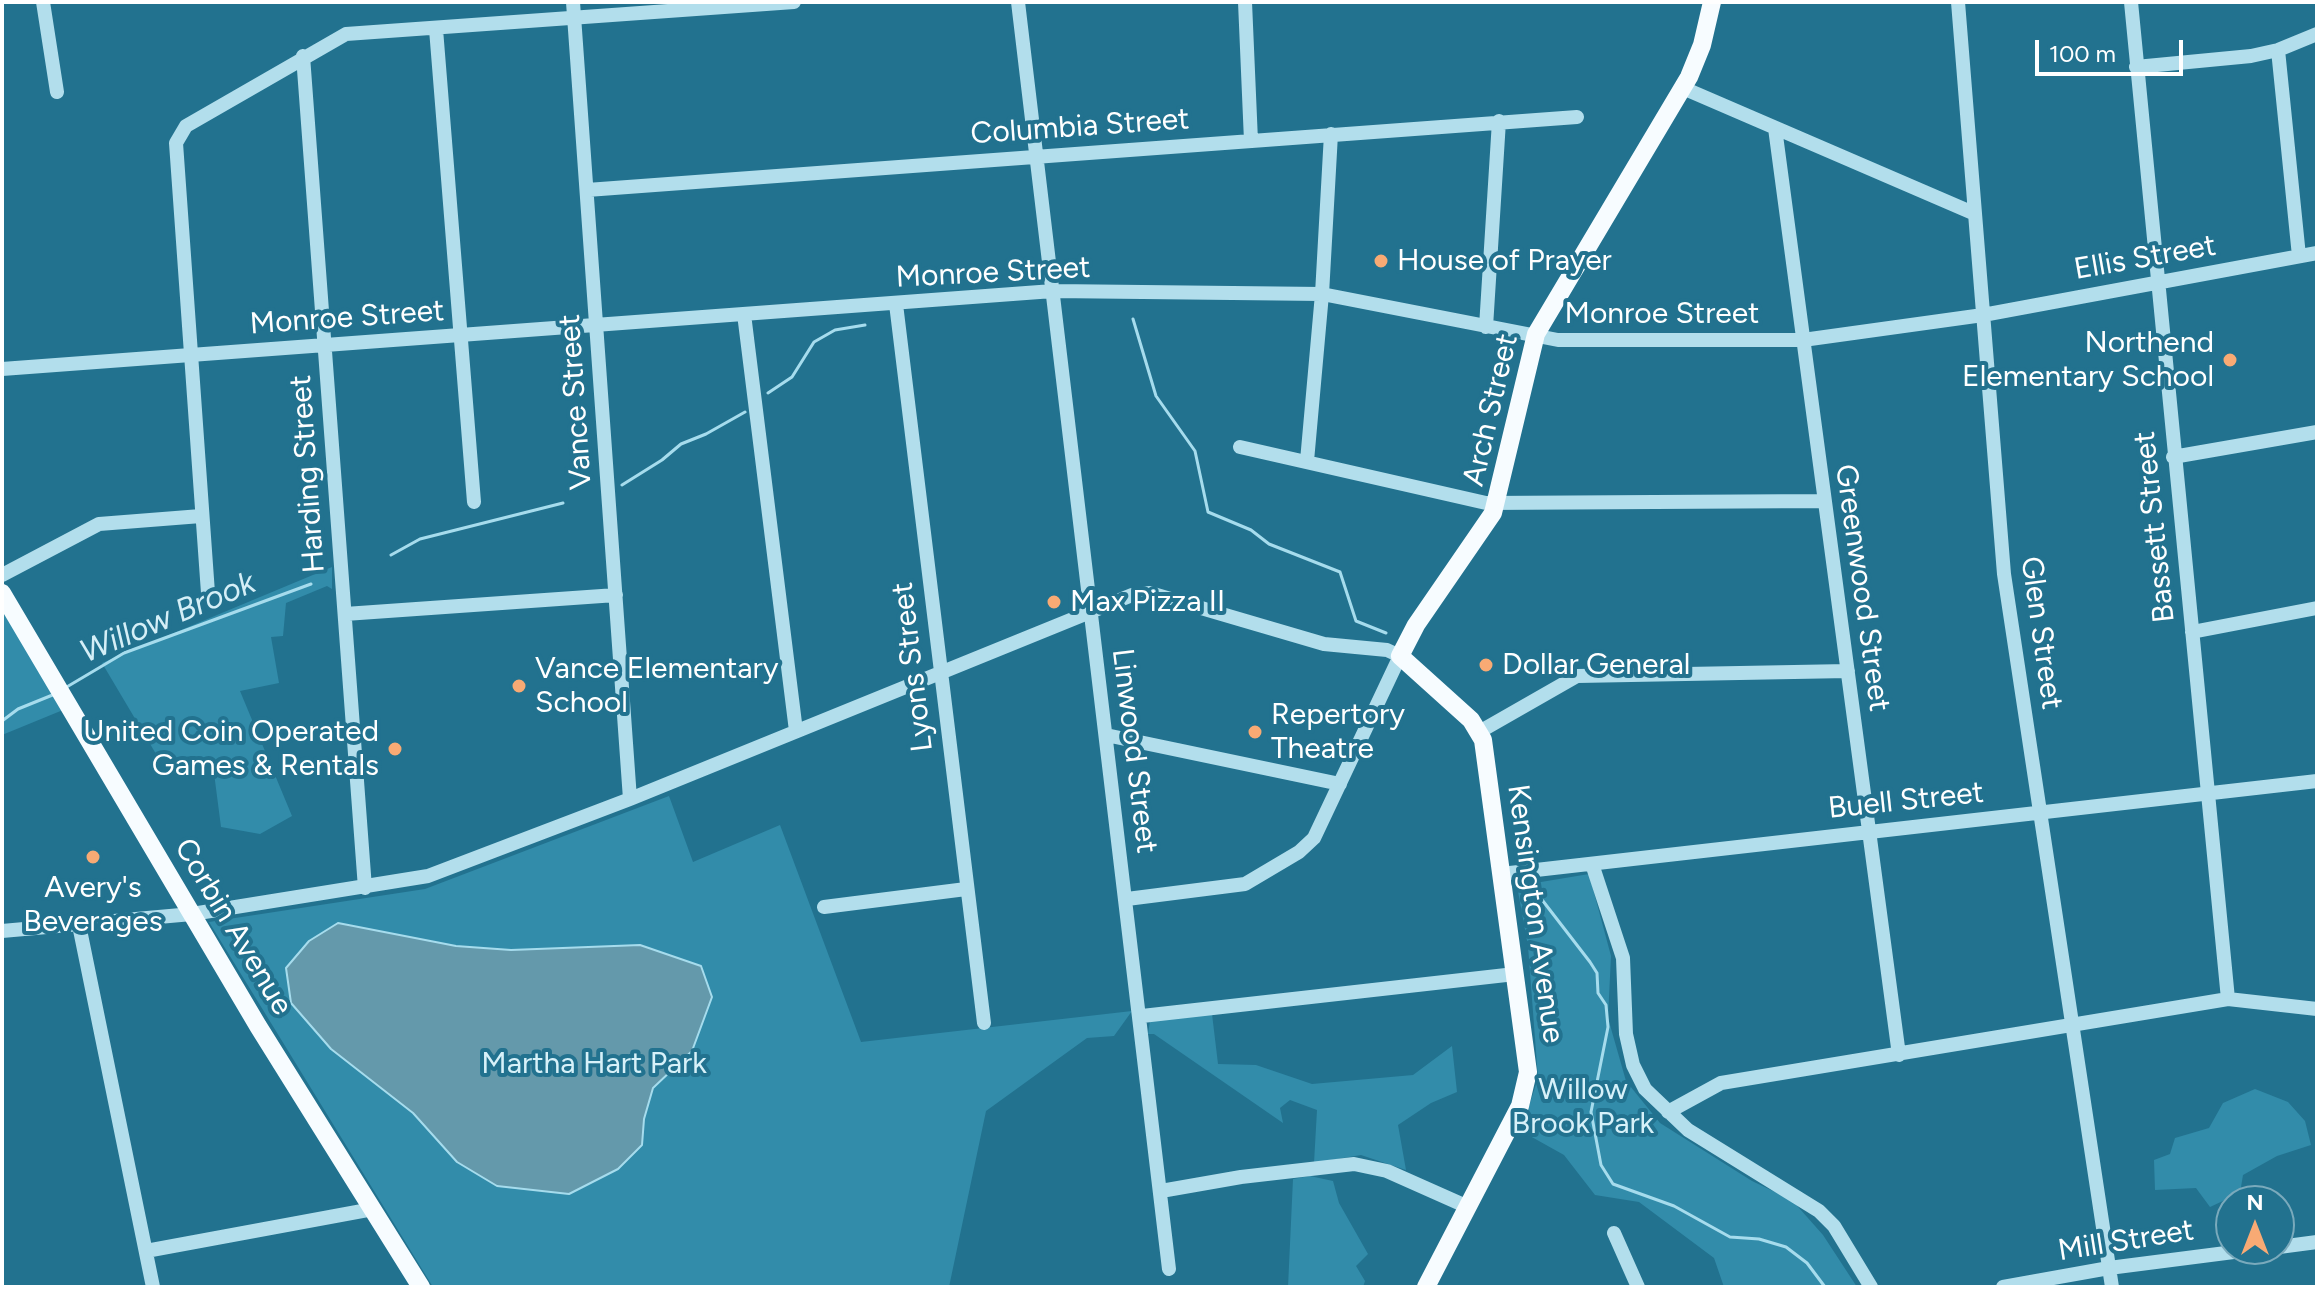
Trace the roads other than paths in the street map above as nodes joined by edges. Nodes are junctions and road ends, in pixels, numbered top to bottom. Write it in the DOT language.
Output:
graph roads {
  1 [pos="43,2"];
  2 [pos="573,2"];
  3 [pos="794,2"];
  4 [pos="1018,2"];
  5 [pos="1245,2"];
  6 [pos="1712,2"];
  7 [pos="1958,2"];
  8 [pos="2131,2"];
  9 [pos="574,19"];
  10 [pos="436,29"];
  11 [pos="2317,34"];
  12 [pos="2278,50"];
  13 [pos="303,56"];
  14 [pos="2136,67"];
  15 [pos="1683,88"];
  16 [pos="57,92"];
  17 [pos="1577,117"];
  18 [pos="1499,121"];
  19 [pos="1775,128"];
  20 [pos="1331,134"];
  21 [pos="1251,141"];
  22 [pos="1037,156"];
  23 [pos="587,190"];
  24 [pos="1973,213"];
  25 [pos="2317,253"];
  26 [pos="2299,256"];
  27 [pos="2157,282"];
  28 [pos="1053,291"];
  29 [pos="1322,294"];
  30 [pos="896,304"];
  31 [pos="744,314"];
  32 [pos="1983,315"];
  33 [pos="597,327"];
  34 [pos="1486,327"];
  35 [pos="462,336"];
  36 [pos="1535,337"];
  37 [pos="1803,340"];
  38 [pos="325,345"];
  39 [pos="188,354"];
  40 [pos="2,369"];
  41 [pos="2317,432"];
  42 [pos="1240,447"];
  43 [pos="2173,457"];
  44 [pos="1307,461"];
  45 [pos="1824,501"];
  46 [pos="474,502"];
  47 [pos="1497,504"];
  48 [pos="201,516"];
  49 [pos="2,575"];
  50 [pos="2,593"];
  51 [pos="208,593"];
  52 [pos="616,595"];
  53 [pos="2317,608"];
  54 [pos="1090,611"];
  55 [pos="345,614"];
  56 [pos="2192,632"];
  57 [pos="1400,656"];
  58 [pos="1848,671"];
  59 [pos="939,675"];
  60 [pos="796,731"];
  61 [pos="1479,732"];
  62 [pos="1106,735"];
  63 [pos="2317,781"];
  64 [pos="1340,784"];
  65 [pos="2207,795"];
  66 [pos="630,799"];
  67 [pos="2042,813"];
  68 [pos="1867,831"];
  69 [pos="1592,864"];
  70 [pos="1501,874"];
  71 [pos="365,888"];
  72 [pos="966,889"];
  73 [pos="1127,899"];
  74 [pos="824,907"];
  75 [pos="192,914"];
  76 [pos="79,925"];
  77 [pos="2,931"];
  78 [pos="1515,974"];
  79 [pos="2228,999"];
  80 [pos="2317,1009"];
  81 [pos="1142,1016"];
  82 [pos="984,1023"];
  83 [pos="2074,1026"];
  84 [pos="1899,1055"];
  85 [pos="1668,1112"];
  86 [pos="1161,1191"];
  87 [pos="1468,1207"];
  88 [pos="373,1209"];
  89 [pos="1614,1233"];
  90 [pos="2317,1242"];
  91 [pos="2295,1245"];
  92 [pos="146,1251"];
  93 [pos="2215,1254"];
  94 [pos="2109,1268"];
  95 [pos="1169,1269"];
  96 [pos="153,1287"];
  97 [pos="421,1287"];
  98 [pos="1426,1287"];
  99 [pos="1638,1287"];
  100 [pos="1871,1287"];
  101 [pos="2003,1287"];
  102 [pos="2112,1287"];
  1 -- 16 [label="street"];
  2 -- 9 [label="street, Vance Street"];
  3 -- 9 [label="street"];
  4 -- 22 [label="street, Linwood Street"];
  5 -- 21 [label="street"];
  6 -- 15 [label="main road, Arch Street"];
  7 -- 24 [label="street, Glen Street"];
  8 -- 14 [label="street, Bassett Street"];
  9 -- 10 [label="street"];
  9 -- 23 [label="street, Vance Street"];
  10 -- 13 [label="street"];
  10 -- 35 [label="street"];
  11 -- 12 [label="street"];
  12 -- 14 [label="street"];
  12 -- 26 [label="street"];
  13 -- 38 [label="street, Harding Street"];
  13 -- 39 [label="street"];
  14 -- 27 [label="street, Bassett Street"];
  15 -- 19 [label="street"];
  15 -- 36 [label="main road, Arch Street"];
  17 -- 18 [label="street, Columbia Street"];
  18 -- 20 [label="street, Columbia Street"];
  18 -- 34 [label="street"];
  19 -- 24 [label="street"];
  19 -- 37 [label="street, Greenwood Street"];
  20 -- 21 [label="street, Columbia Street"];
  20 -- 29 [label="street"];
  21 -- 22 [label="street, Columbia Street"];
  22 -- 23 [label="street, Columbia Street"];
  22 -- 28 [label="street, Linwood Street"];
  23 -- 33 [label="street, Vance Street"];
  24 -- 32 [label="street, Glen Street"];
  25 -- 26 [label="street, Ellis Street"];
  26 -- 27 [label="street, Ellis Street"];
  27 -- 32 [label="street, Ellis Street"];
  27 -- 43 [label="street, Bassett Street"];
  28 -- 29 [label="street, Monroe Street"];
  28 -- 30 [label="street, Monroe Street"];
  28 -- 54 [label="street, Linwood Street"];
  29 -- 34 [label="street, Monroe Street"];
  29 -- 44 [label="street"];
  30 -- 31 [label="street, Monroe Street"];
  30 -- 59 [label="street, Lyons Street"];
  31 -- 33 [label="street, Monroe Street"];
  31 -- 60 [label="street"];
  32 -- 37 [label="street, Monroe Street"];
  32 -- 67 [label="street, Glen Street"];
  33 -- 35 [label="street, Monroe Street"];
  33 -- 52 [label="street, Vance Street"];
  34 -- 36 [label="street, Monroe Street"];
  35 -- 38 [label="street, Monroe Street"];
  35 -- 46 [label="street"];
  36 -- 37 [label="street, Monroe Street"];
  36 -- 47 [label="main road, Arch Street"];
  37 -- 45 [label="street, Greenwood Street"];
  38 -- 39 [label="street, Monroe Street"];
  38 -- 55 [label="street, Harding Street"];
  39 -- 40 [label="street, Monroe Street"];
  39 -- 48 [label="street"];
  41 -- 43 [label="street"];
  42 -- 44 [label="street"];
  43 -- 56 [label="street, Bassett Street"];
  44 -- 47 [label="street"];
  45 -- 47 [label="street"];
  45 -- 58 [label="street, Greenwood Street"];
  47 -- 57 [label="main road, Arch Street"];
  48 -- 49 [label="street"];
  48 -- 51 [label="street"];
  50 -- 75 [label="main road, Corbin Avenue"];
  52 -- 55 [label="street"];
  52 -- 66 [label="street, Vance Street"];
  53 -- 56 [label="street"];
  54 -- 57 [label="street"];
  54 -- 59 [label="street"];
  54 -- 62 [label="street, Linwood Street"];
  55 -- 71 [label="street, Harding Street"];
  56 -- 65 [label="street, Bassett Street"];
  57 -- 61 [label="main road"];
  57 -- 64 [label="street"];
  58 -- 61 [label="street"];
  58 -- 68 [label="street, Greenwood Street"];
  59 -- 60 [label="street"];
  59 -- 72 [label="street, Lyons Street"];
  60 -- 66 [label="street"];
  61 -- 70 [label="main road, Kensington Avenue"];
  62 -- 64 [label="street"];
  62 -- 73 [label="street, Linwood Street"];
  63 -- 65 [label="street, Buell Street"];
  64 -- 73 [label="street"];
  65 -- 67 [label="street, Buell Street"];
  65 -- 79 [label="street, Bassett Street"];
  66 -- 71 [label="street"];
  67 -- 68 [label="street, Buell Street"];
  67 -- 83 [label="street, Glen Street"];
  68 -- 69 [label="street, Buell Street"];
  68 -- 84 [label="street, Greenwood Street"];
  69 -- 70 [label="street, Buell Street"];
  69 -- 85 [label="street"];
  70 -- 78 [label="main road, Kensington Avenue"];
  71 -- 75 [label="street"];
  72 -- 74 [label="street"];
  72 -- 82 [label="street, Lyons Street"];
  73 -- 81 [label="street, Linwood Street"];
  75 -- 76 [label="street"];
  75 -- 88 [label="main road, Corbin Avenue"];
  76 -- 77 [label="street"];
  76 -- 92 [label="street"];
  78 -- 81 [label="street"];
  78 -- 87 [label="main road, Kensington Avenue"];
  79 -- 80 [label="street"];
  79 -- 83 [label="street"];
  81 -- 86 [label="street, Linwood Street"];
  83 -- 84 [label="street"];
  83 -- 94 [label="street, Glen Street"];
  84 -- 85 [label="street"];
  85 -- 100 [label="street"];
  86 -- 87 [label="street"];
  86 -- 95 [label="street, Linwood Street"];
  87 -- 98 [label="main road, Kensington Avenue"];
  88 -- 92 [label="street"];
  88 -- 97 [label="main road, Corbin Avenue"];
  89 -- 99 [label="street"];
  90 -- 91 [label="street"];
  92 -- 96 [label="street"];
  93 -- 94 [label="street, Mill Street"];
  94 -- 101 [label="street, Mill Street"];
  94 -- 102 [label="street, Glen Street"];
}
